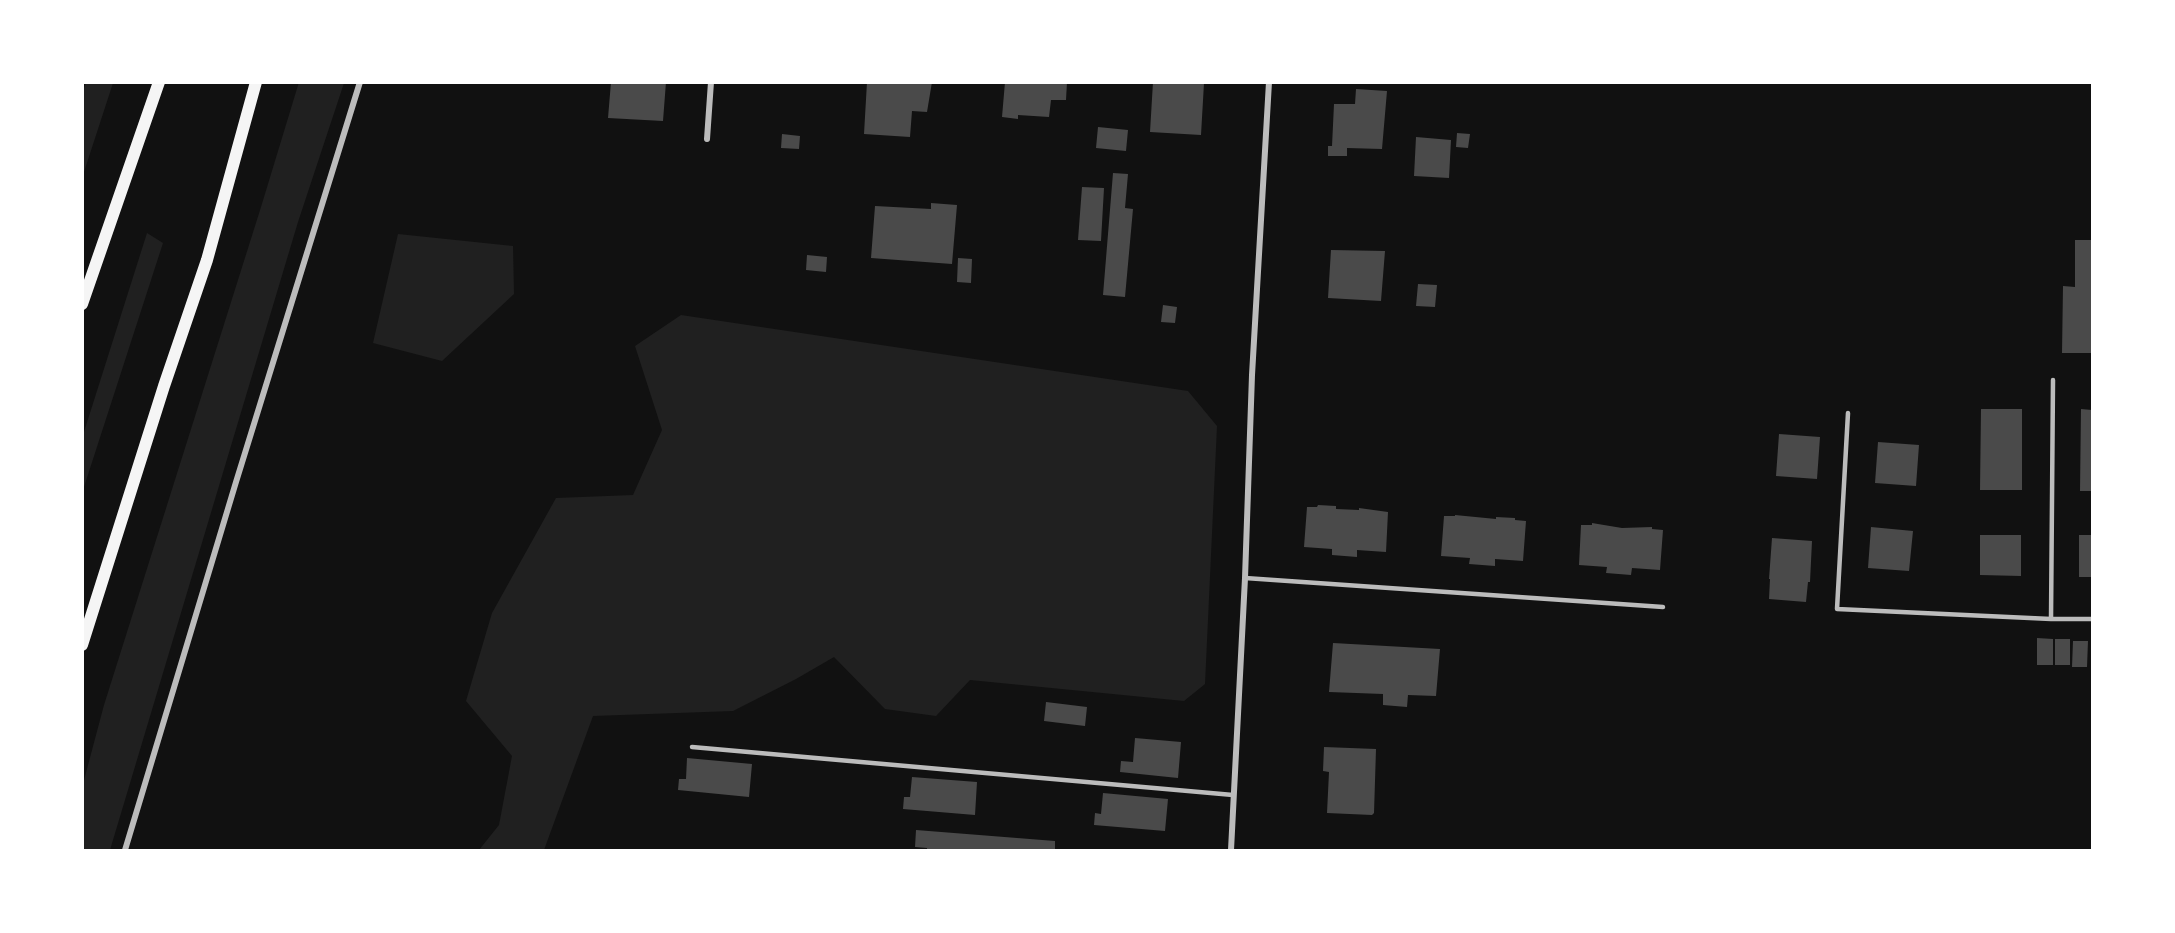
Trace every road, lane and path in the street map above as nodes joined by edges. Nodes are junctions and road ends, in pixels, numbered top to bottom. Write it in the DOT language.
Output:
graph roads {
  1 [pos="159,82"];
  2 [pos="256,82"];
  3 [pos="360,82"];
  4 [pos="711,82"];
  5 [pos="1269,82"];
  6 [pos="707,139"];
  7 [pos="82,304"];
  8 [pos="2053,380"];
  9 [pos="1848,413"];
  10 [pos="1245,578"];
  11 [pos="1663,607"];
  12 [pos="2051,619"];
  13 [pos="2092,619"];
  14 [pos="82,645"];
  15 [pos="692,747"];
  16 [pos="1233,795"];
  17 [pos="125,850"];
  18 [pos="1231,850"];
  1 -- 7 [label="main road"];
  2 -- 14 [label="main road"];
  3 -- 17 [label="street"];
  4 -- 6 [label="street"];
  5 -- 10 [label="street"];
  8 -- 12 [label="lane"];
  9 -- 12 [label="lane"];
  10 -- 11 [label="lane"];
  10 -- 16 [label="street"];
  12 -- 13 [label="lane"];
  15 -- 16 [label="lane"];
  16 -- 18 [label="street"];
}
